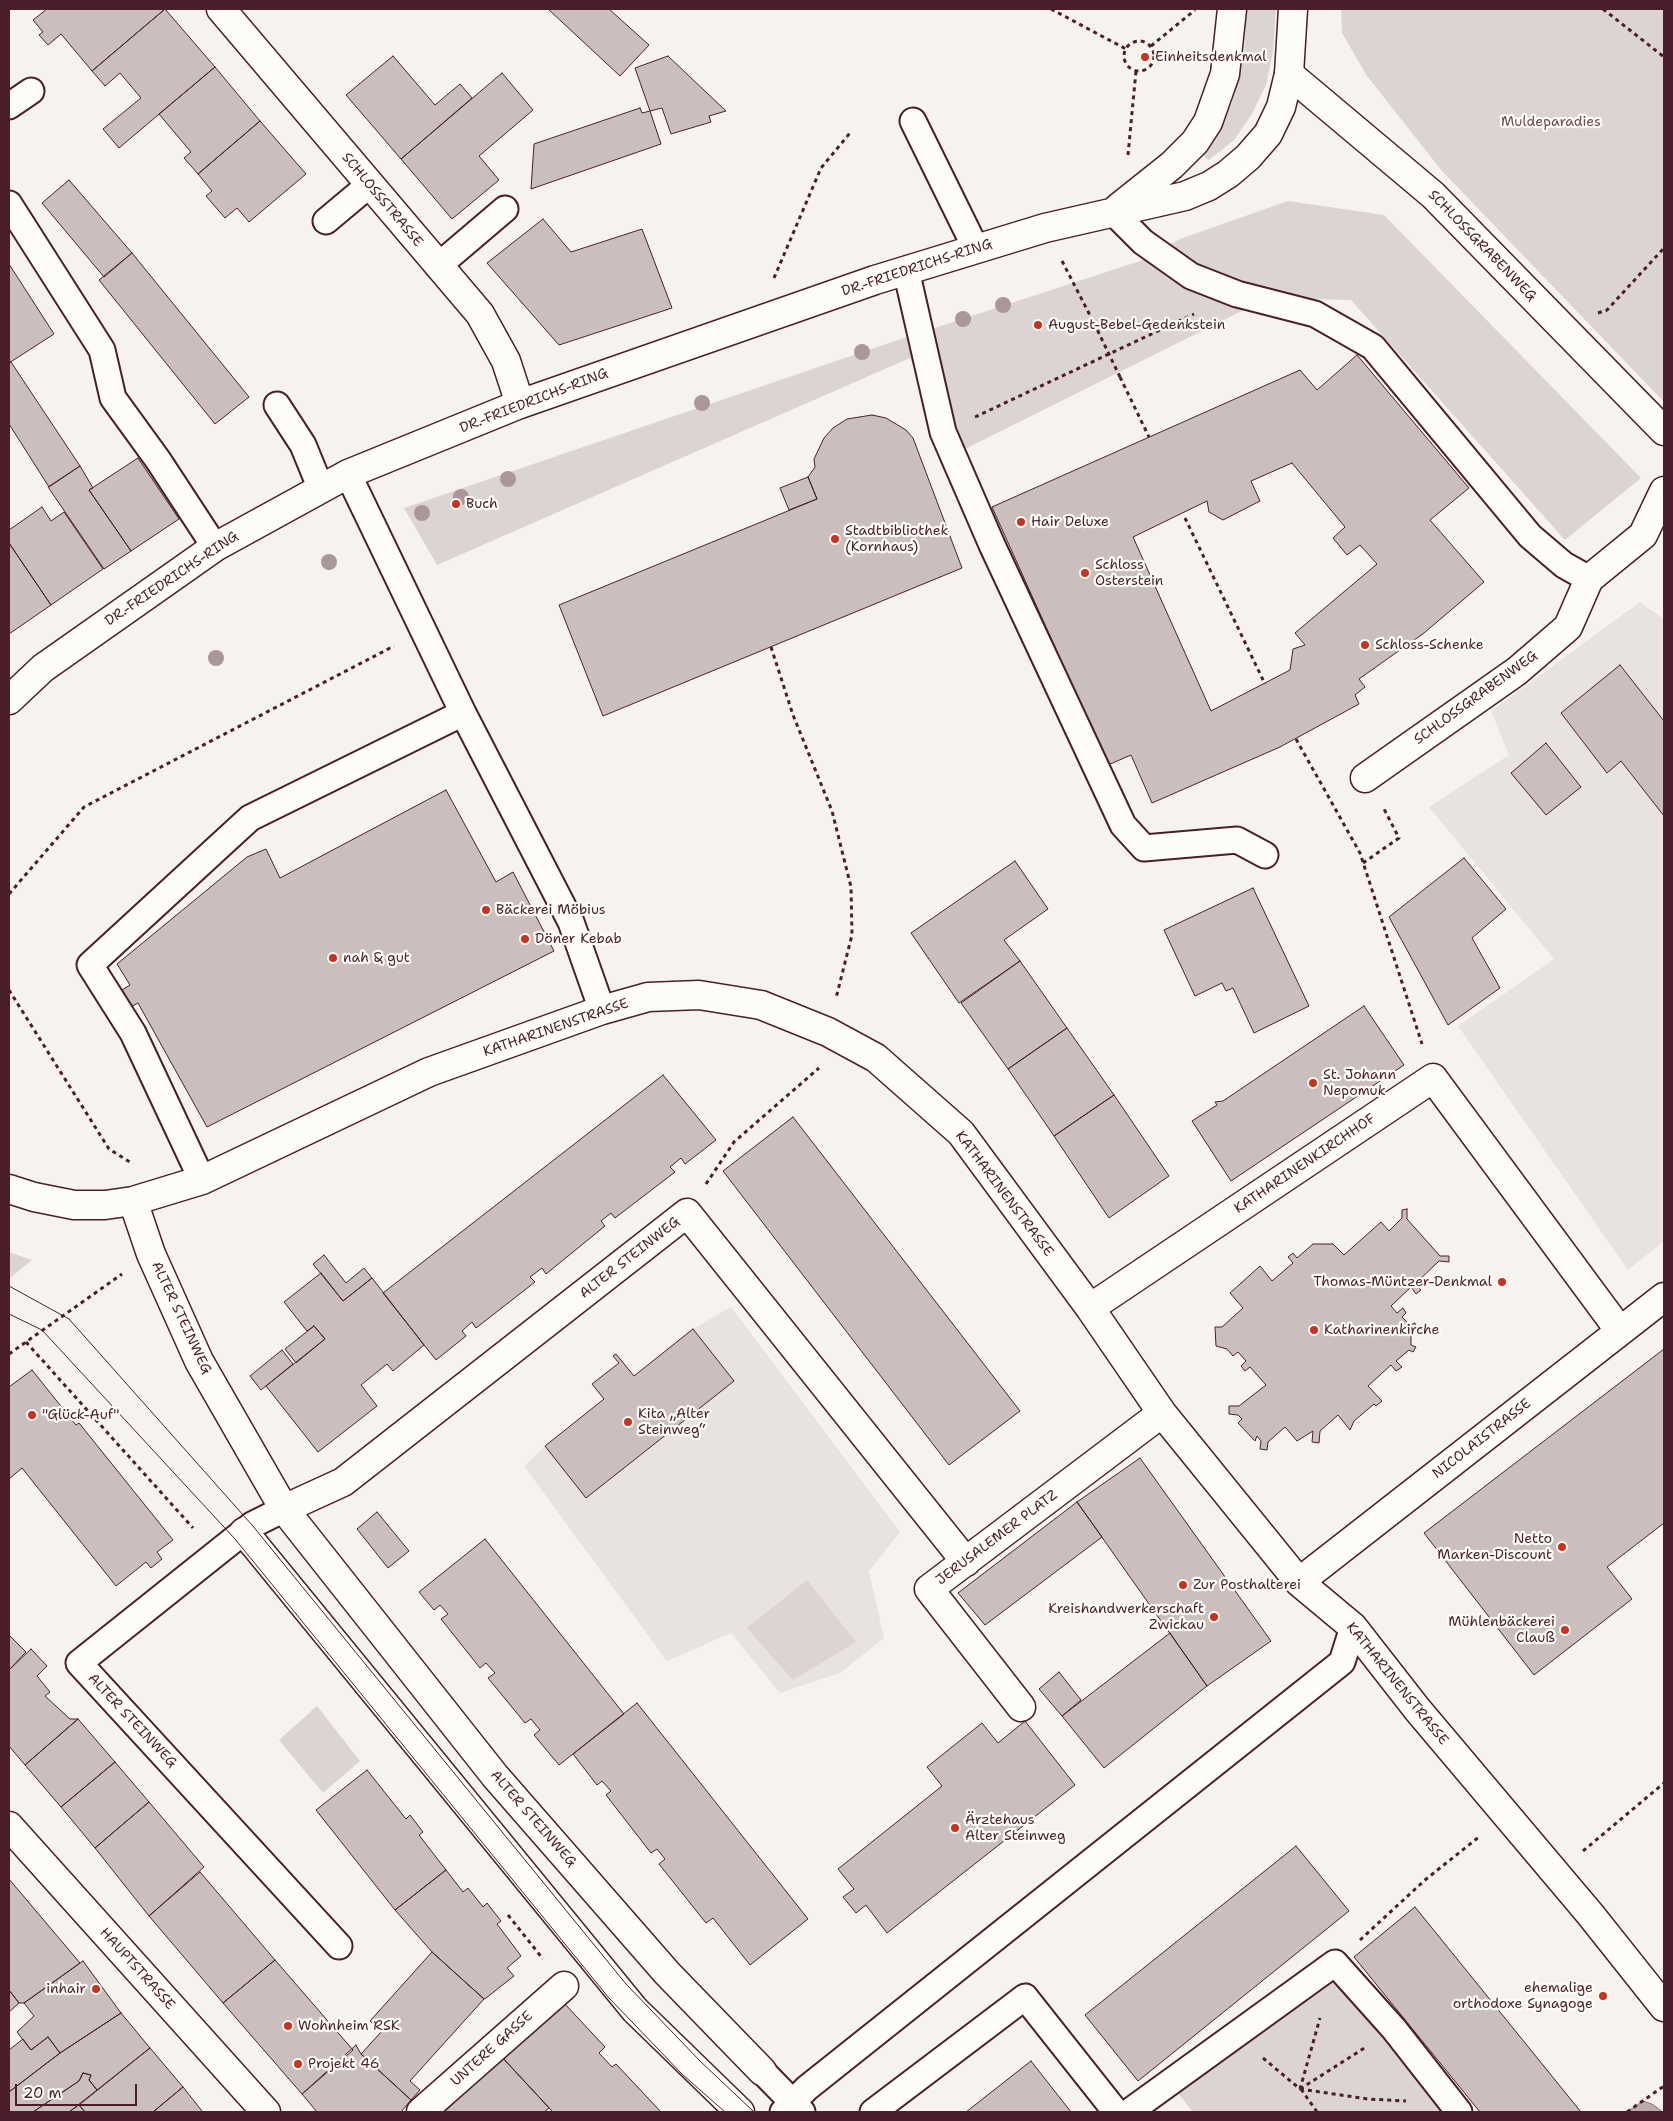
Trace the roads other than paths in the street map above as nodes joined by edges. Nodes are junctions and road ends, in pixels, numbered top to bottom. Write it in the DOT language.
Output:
graph roads {
  1 [pos="221,9"];
  2 [pos="1232,9"];
  3 [pos="1293,9"];
  4 [pos="1289,74"];
  5 [pos="31,91"];
  6 [pos="9,106"];
  7 [pos="913,121"];
  8 [pos="369,185"];
  9 [pos="9,204"];
  10 [pos="1118,208"];
  11 [pos="505,209"];
  12 [pos="326,221"];
  13 [pos="976,248"];
  14 [pos="438,266"];
  15 [pos="906,270"];
  16 [pos="520,404"];
  17 [pos="277,405"];
  18 [pos="1664,431"];
  19 [pos="348,474"];
  20 [pos="320,489"];
  21 [pos="1664,491"];
  22 [pos="215,547"];
  23 [pos="1589,580"];
  24 [pos="9,700"];
  25 [pos="463,713"];
  26 [pos="1365,778"];
  27 [pos="1265,856"];
  28 [pos="602,1010"];
  29 [pos="202,1180"];
  30 [pos="9,1189"];
  31 [pos="133,1201"];
  32 [pos="1664,1297"];
  33 [pos="1090,1308"];
  34 [pos="1620,1331"];
  35 [pos="1162,1413"];
  36 [pos="284,1509"];
  37 [pos="244,1532"];
  38 [pos="966,1562"];
  39 [pos="1299,1582"];
  40 [pos="1353,1627"];
  41 [pos="1022,1707"];
  42 [pos="9,1826"];
  43 [pos="339,1946"];
  44 [pos="564,1986"];
  45 [pos="1664,2008"];
  46 [pos="762,2072"];
  47 [pos="792,2109"];
  48 [pos="266,2112"];
  49 [pos="421,2112"];
  50 [pos="740,2112"];
  51 [pos="873,2112"];
  52 [pos="1116,2112"];
  53 [pos="1129,2112"];
  54 [pos="1459,2112"];
  1 -- 8 [label="street, SCHLOSSSTRASSE"];
  2 -- 10 [label="street, DR.-FRIEDRICHS-RING"];
  3 -- 4 [label="street, DR.-FRIEDRICHS-RING"];
  4 -- 10 [label="street, DR.-FRIEDRICHS-RING"];
  4 -- 18 [label="street, SCHLOSSGRABENWEG"];
  5 -- 6 [label="lane"];
  7 -- 13 [label="lane"];
  8 -- 12 [label="lane"];
  8 -- 14 [label="street, SCHLOSSSTRASSE"];
  9 -- 22 [label="lane"];
  10 -- 13 [label="street, DR.-FRIEDRICHS-RING"];
  10 -- 23 [label="lane"];
  11 -- 14 [label="lane"];
  13 -- 15 [label="street, DR.-FRIEDRICHS-RING"];
  14 -- 16 [label="street, SCHLOSSSTRASSE"];
  15 -- 16 [label="street, DR.-FRIEDRICHS-RING"];
  15 -- 27 [label="lane"];
  16 -- 19 [label="street, DR.-FRIEDRICHS-RING"];
  17 -- 20 [label="lane"];
  19 -- 20 [label="street, DR.-FRIEDRICHS-RING"];
  19 -- 25 [label="lane"];
  20 -- 22 [label="street, DR.-FRIEDRICHS-RING"];
  21 -- 23 [label="street, SCHLOSSGRABENWEG"];
  22 -- 24 [label="street, DR.-FRIEDRICHS-RING"];
  23 -- 26 [label="street, SCHLOSSGRABENWEG"];
  25 -- 28 [label="lane"];
  25 -- 29 [label="lane"];
  28 -- 29 [label="street, KATHARINENSTRASSE"];
  28 -- 33 [label="street, KATHARINENSTRASSE"];
  29 -- 31 [label="street, KATHARINENSTRASSE"];
  30 -- 31 [label="street, KATHARINENSTRASSE"];
  31 -- 36 [label="street, ALTER STEINWEG"];
  32 -- 34 [label="street, NICOLAISTRASSE"];
  33 -- 34 [label="street, KATHARINENKIRCHHOF"];
  33 -- 35 [label="street, KATHARINENSTRASSE"];
  34 -- 39 [label="street, NICOLAISTRASSE"];
  35 -- 38 [label="street, JERUSALEMER PLATZ"];
  35 -- 39 [label="street, KATHARINENSTRASSE"];
  36 -- 37 [label="lane, ALTER STEINWEG"];
  36 -- 38 [label="street, ALTER STEINWEG"];
  36 -- 46 [label="street, ALTER STEINWEG"];
  37 -- 43 [label="lane, ALTER STEINWEG"];
  37 -- 50 [label="street"];
  38 -- 41 [label="street, JERUSALEMER PLATZ"];
  39 -- 40 [label="street, KATHARINENSTRASSE"];
  40 -- 45 [label="street, KATHARINENSTRASSE"];
  40 -- 47 [label="lane"];
  42 -- 48 [label="street, HAUPTSTRASSE"];
  44 -- 49 [label="street, UNTERE GASSE"];
  46 -- 47 [label="lane, ALTER STEINWEG"];
  51 -- 52 [label="lane"];
  53 -- 54 [label="lane"];
}
